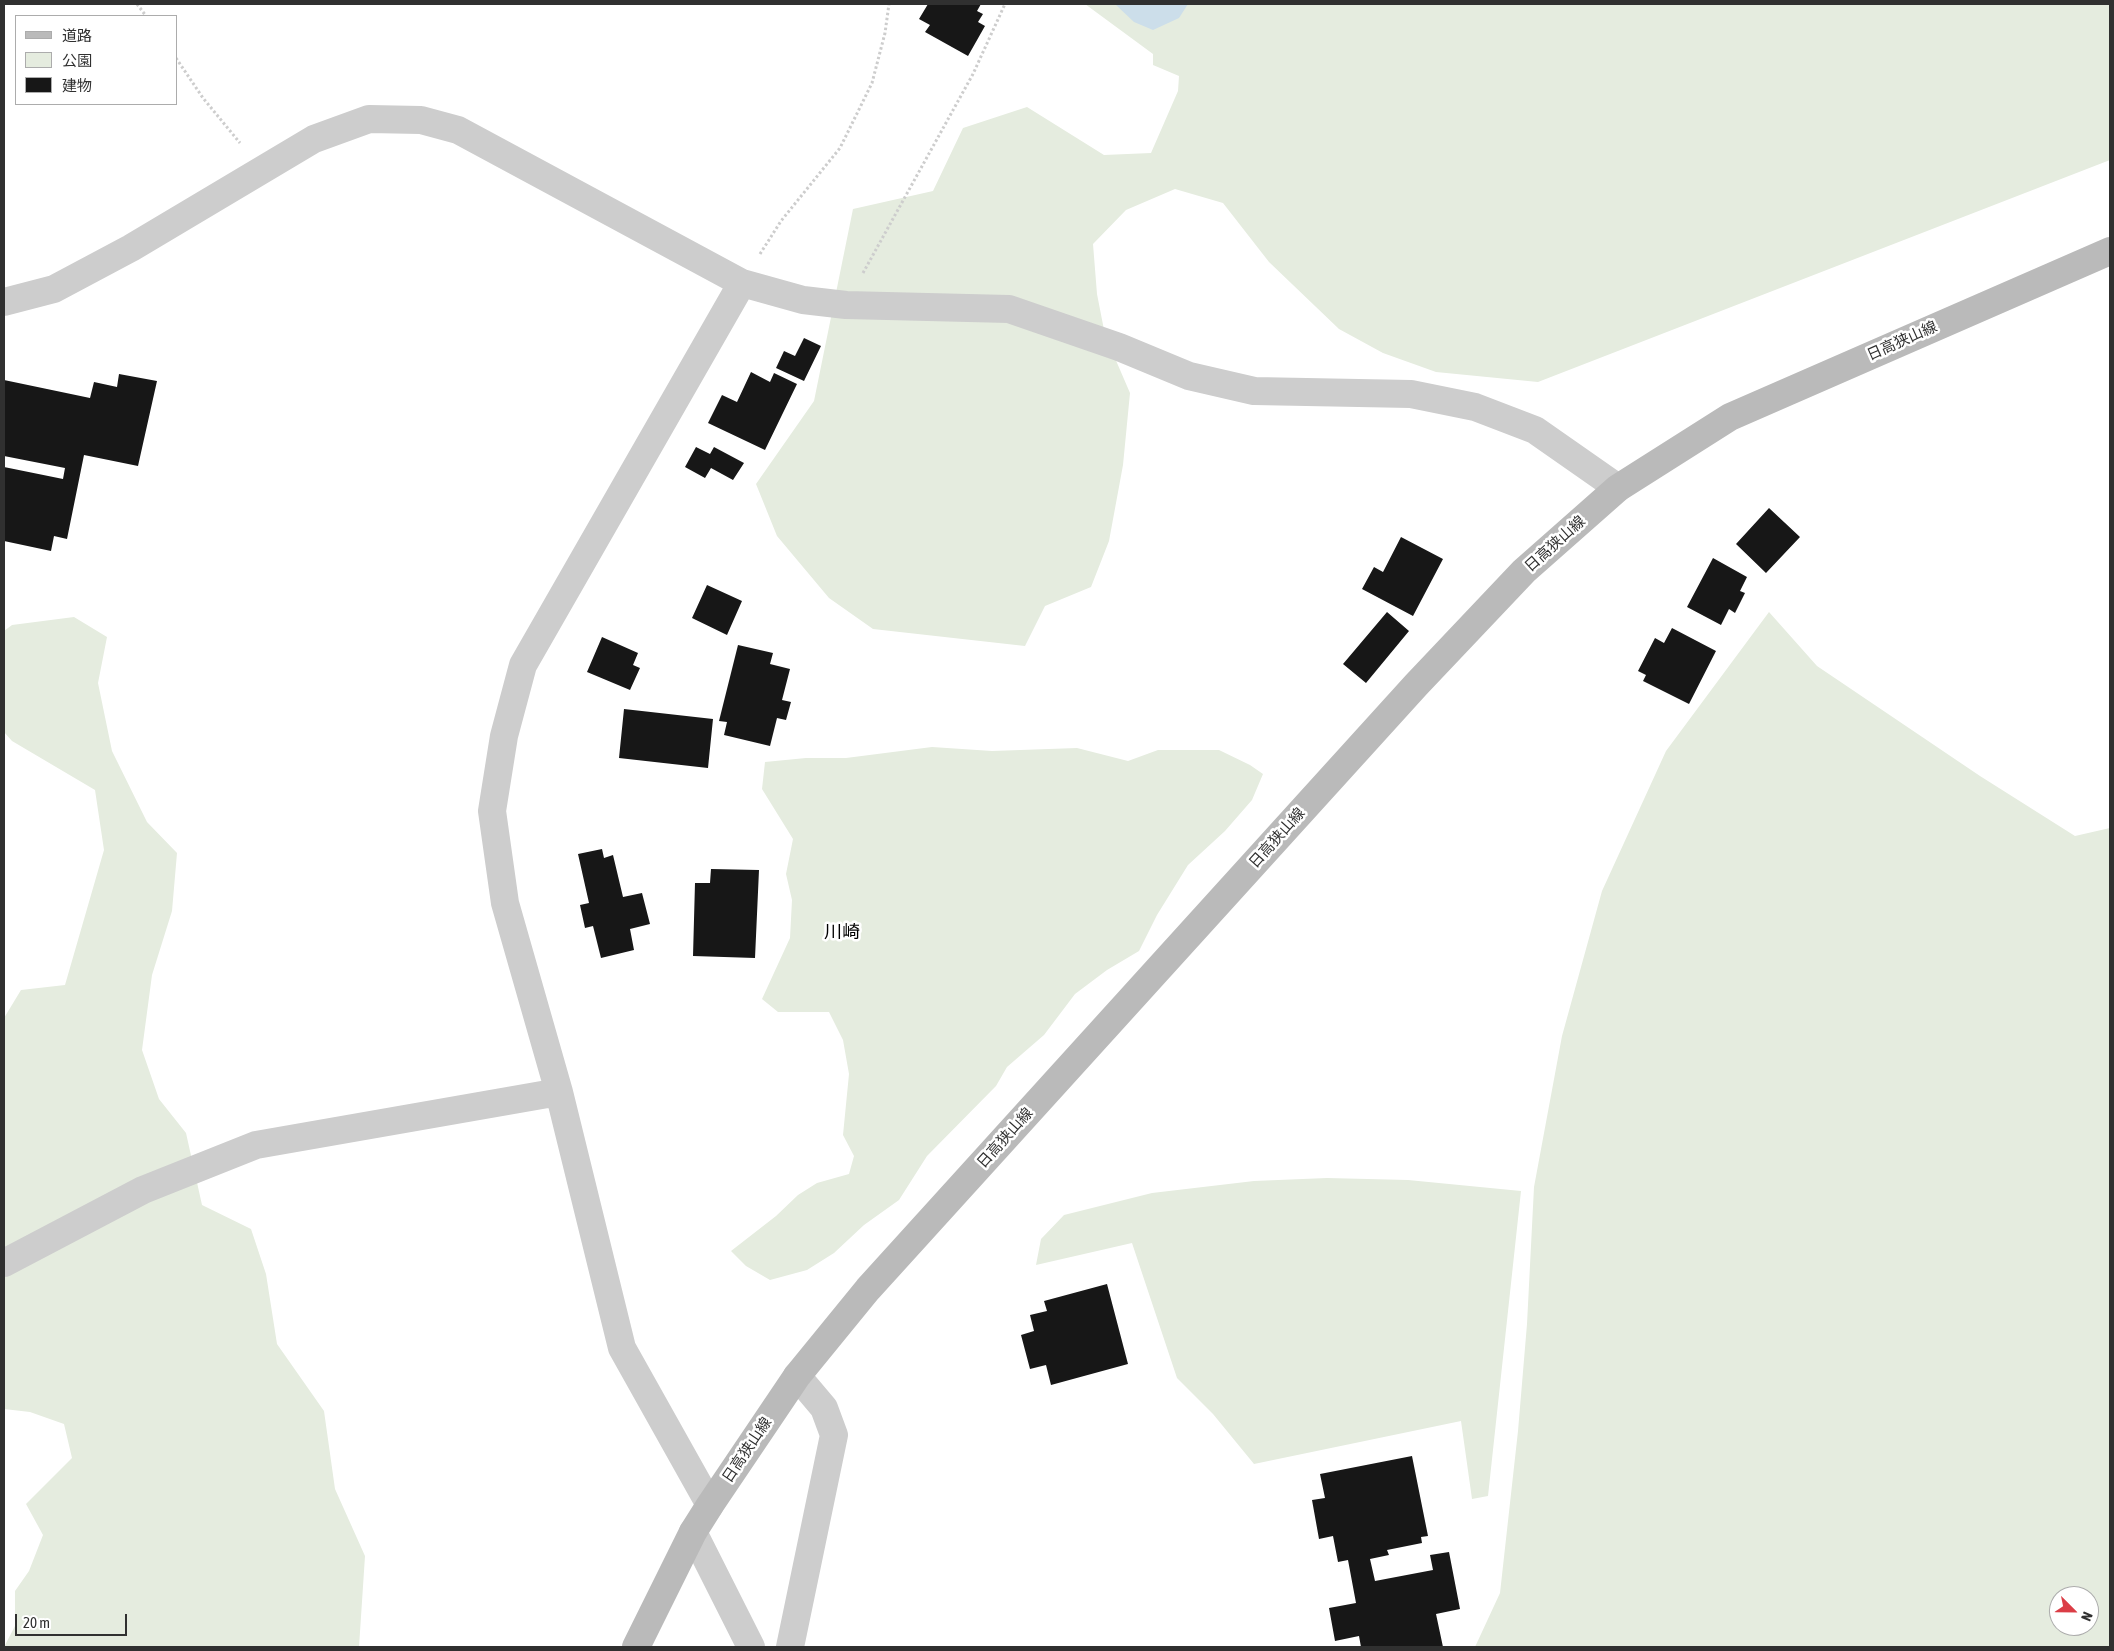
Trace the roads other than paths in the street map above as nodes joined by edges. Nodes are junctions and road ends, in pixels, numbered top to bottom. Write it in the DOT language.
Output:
graph roads {
  1 [pos="2110,251"];
  2 [pos="742,283"];
  3 [pos="4,302"];
  4 [pos="1618,488"];
  5 [pos="559,1092"];
  6 [pos="4,1263"];
  7 [pos="797,1376"];
  8 [pos="710,1504"];
  9 [pos="693,1532"];
  10 [pos="636,1647"];
  11 [pos="751,1647"];
  12 [pos="790,1647"];
  1 -- 4 [label="main road, 日高狭山線"];
  2 -- 3 [label="street"];
  2 -- 4 [label="street"];
  2 -- 5 [label="street"];
  4 -- 7 [label="main road, 日高狭山線"];
  5 -- 6 [label="street"];
  5 -- 8 [label="street"];
  7 -- 8 [label="main road, 日高狭山線"];
  7 -- 12 [label="street"];
  8 -- 9 [label="main road, 日高狭山線"];
  9 -- 10 [label="main road, 日高狭山線"];
  9 -- 11 [label="street"];
}
